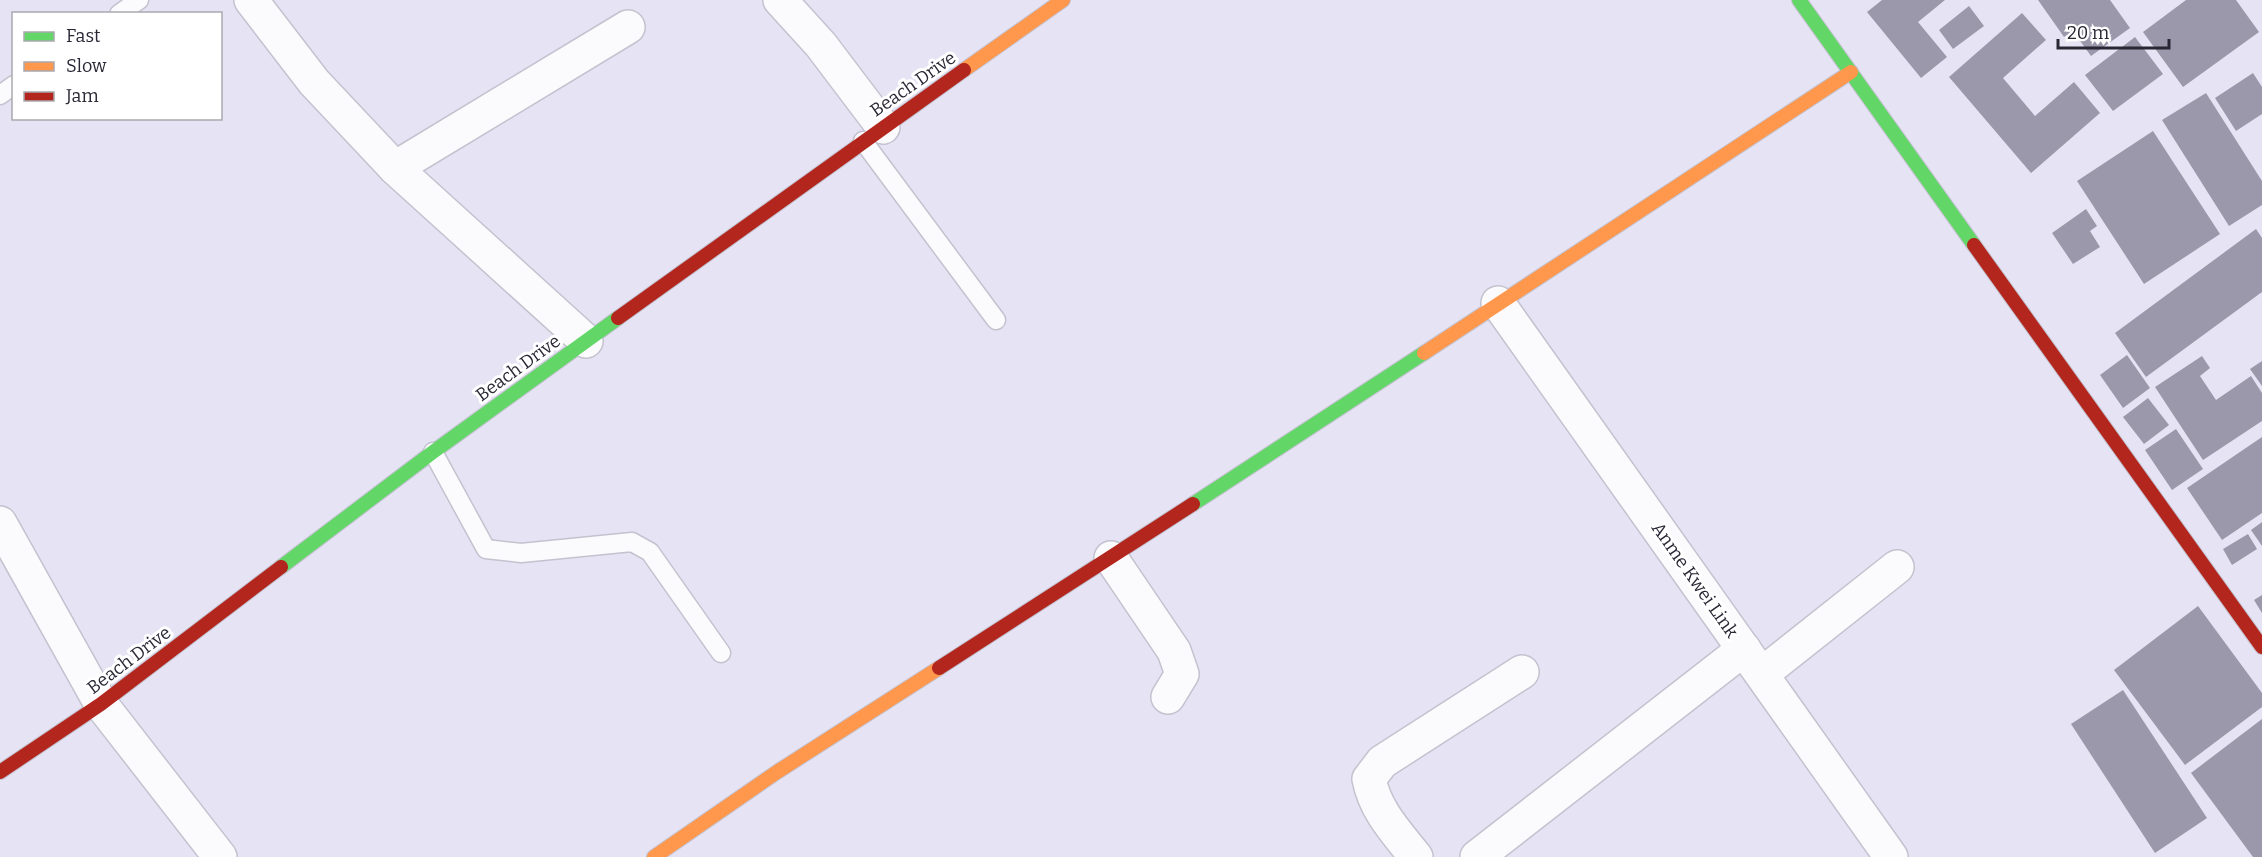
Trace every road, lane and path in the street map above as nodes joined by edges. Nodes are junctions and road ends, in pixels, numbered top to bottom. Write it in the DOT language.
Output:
graph roads {
  1 [pos="139,0"];
  2 [pos="251,0"];
  3 [pos="780,0"];
  4 [pos="1063,0"];
  5 [pos="1799,0"];
  6 [pos="122,12"];
  7 [pos="628,27"];
  8 [pos="1851,72"];
  9 [pos="873,134"];
  10 [pos="395,168"];
  11 [pos="1498,303"];
  12 [pos="996,320"];
  13 [pos="586,341"];
  14 [pos="432,452"];
  15 [pos="0,523"];
  16 [pos="1111,558"];
  17 [pos="1897,567"];
  18 [pos="2262,647"];
  19 [pos="721,653"];
  20 [pos="1753,662"];
  21 [pos="1522,672"];
  22 [pos="1168,697"];
  23 [pos="101,705"];
  24 [pos="0,772"];
  25 [pos="220,857"];
  26 [pos="654,857"];
  27 [pos="1416,857"];
  28 [pos="1477,857"];
  29 [pos="1891,857"];
  1 -- 6 [label="lane"];
  2 -- 10 [label="street"];
  3 -- 9 [label="street"];
  4 -- 9 [label="street, Beach Drive"];
  5 -- 8 [label="street"];
  7 -- 10 [label="street"];
  8 -- 11 [label="street"];
  8 -- 18 [label="street"];
  9 -- 12 [label="lane"];
  9 -- 13 [label="street, Beach Drive"];
  10 -- 13 [label="street"];
  11 -- 16 [label="street"];
  11 -- 20 [label="street, Anme Kwei Link"];
  13 -- 14 [label="street, Beach Drive"];
  14 -- 19 [label="lane"];
  14 -- 23 [label="street, Beach Drive"];
  15 -- 23 [label="street"];
  16 -- 22 [label="street"];
  16 -- 26 [label="street"];
  17 -- 20 [label="street"];
  20 -- 28 [label="street"];
  20 -- 29 [label="street, Anme Kwei Link"];
  21 -- 27 [label="street"];
  23 -- 24 [label="street, Beach Drive"];
  23 -- 25 [label="street"];
}
